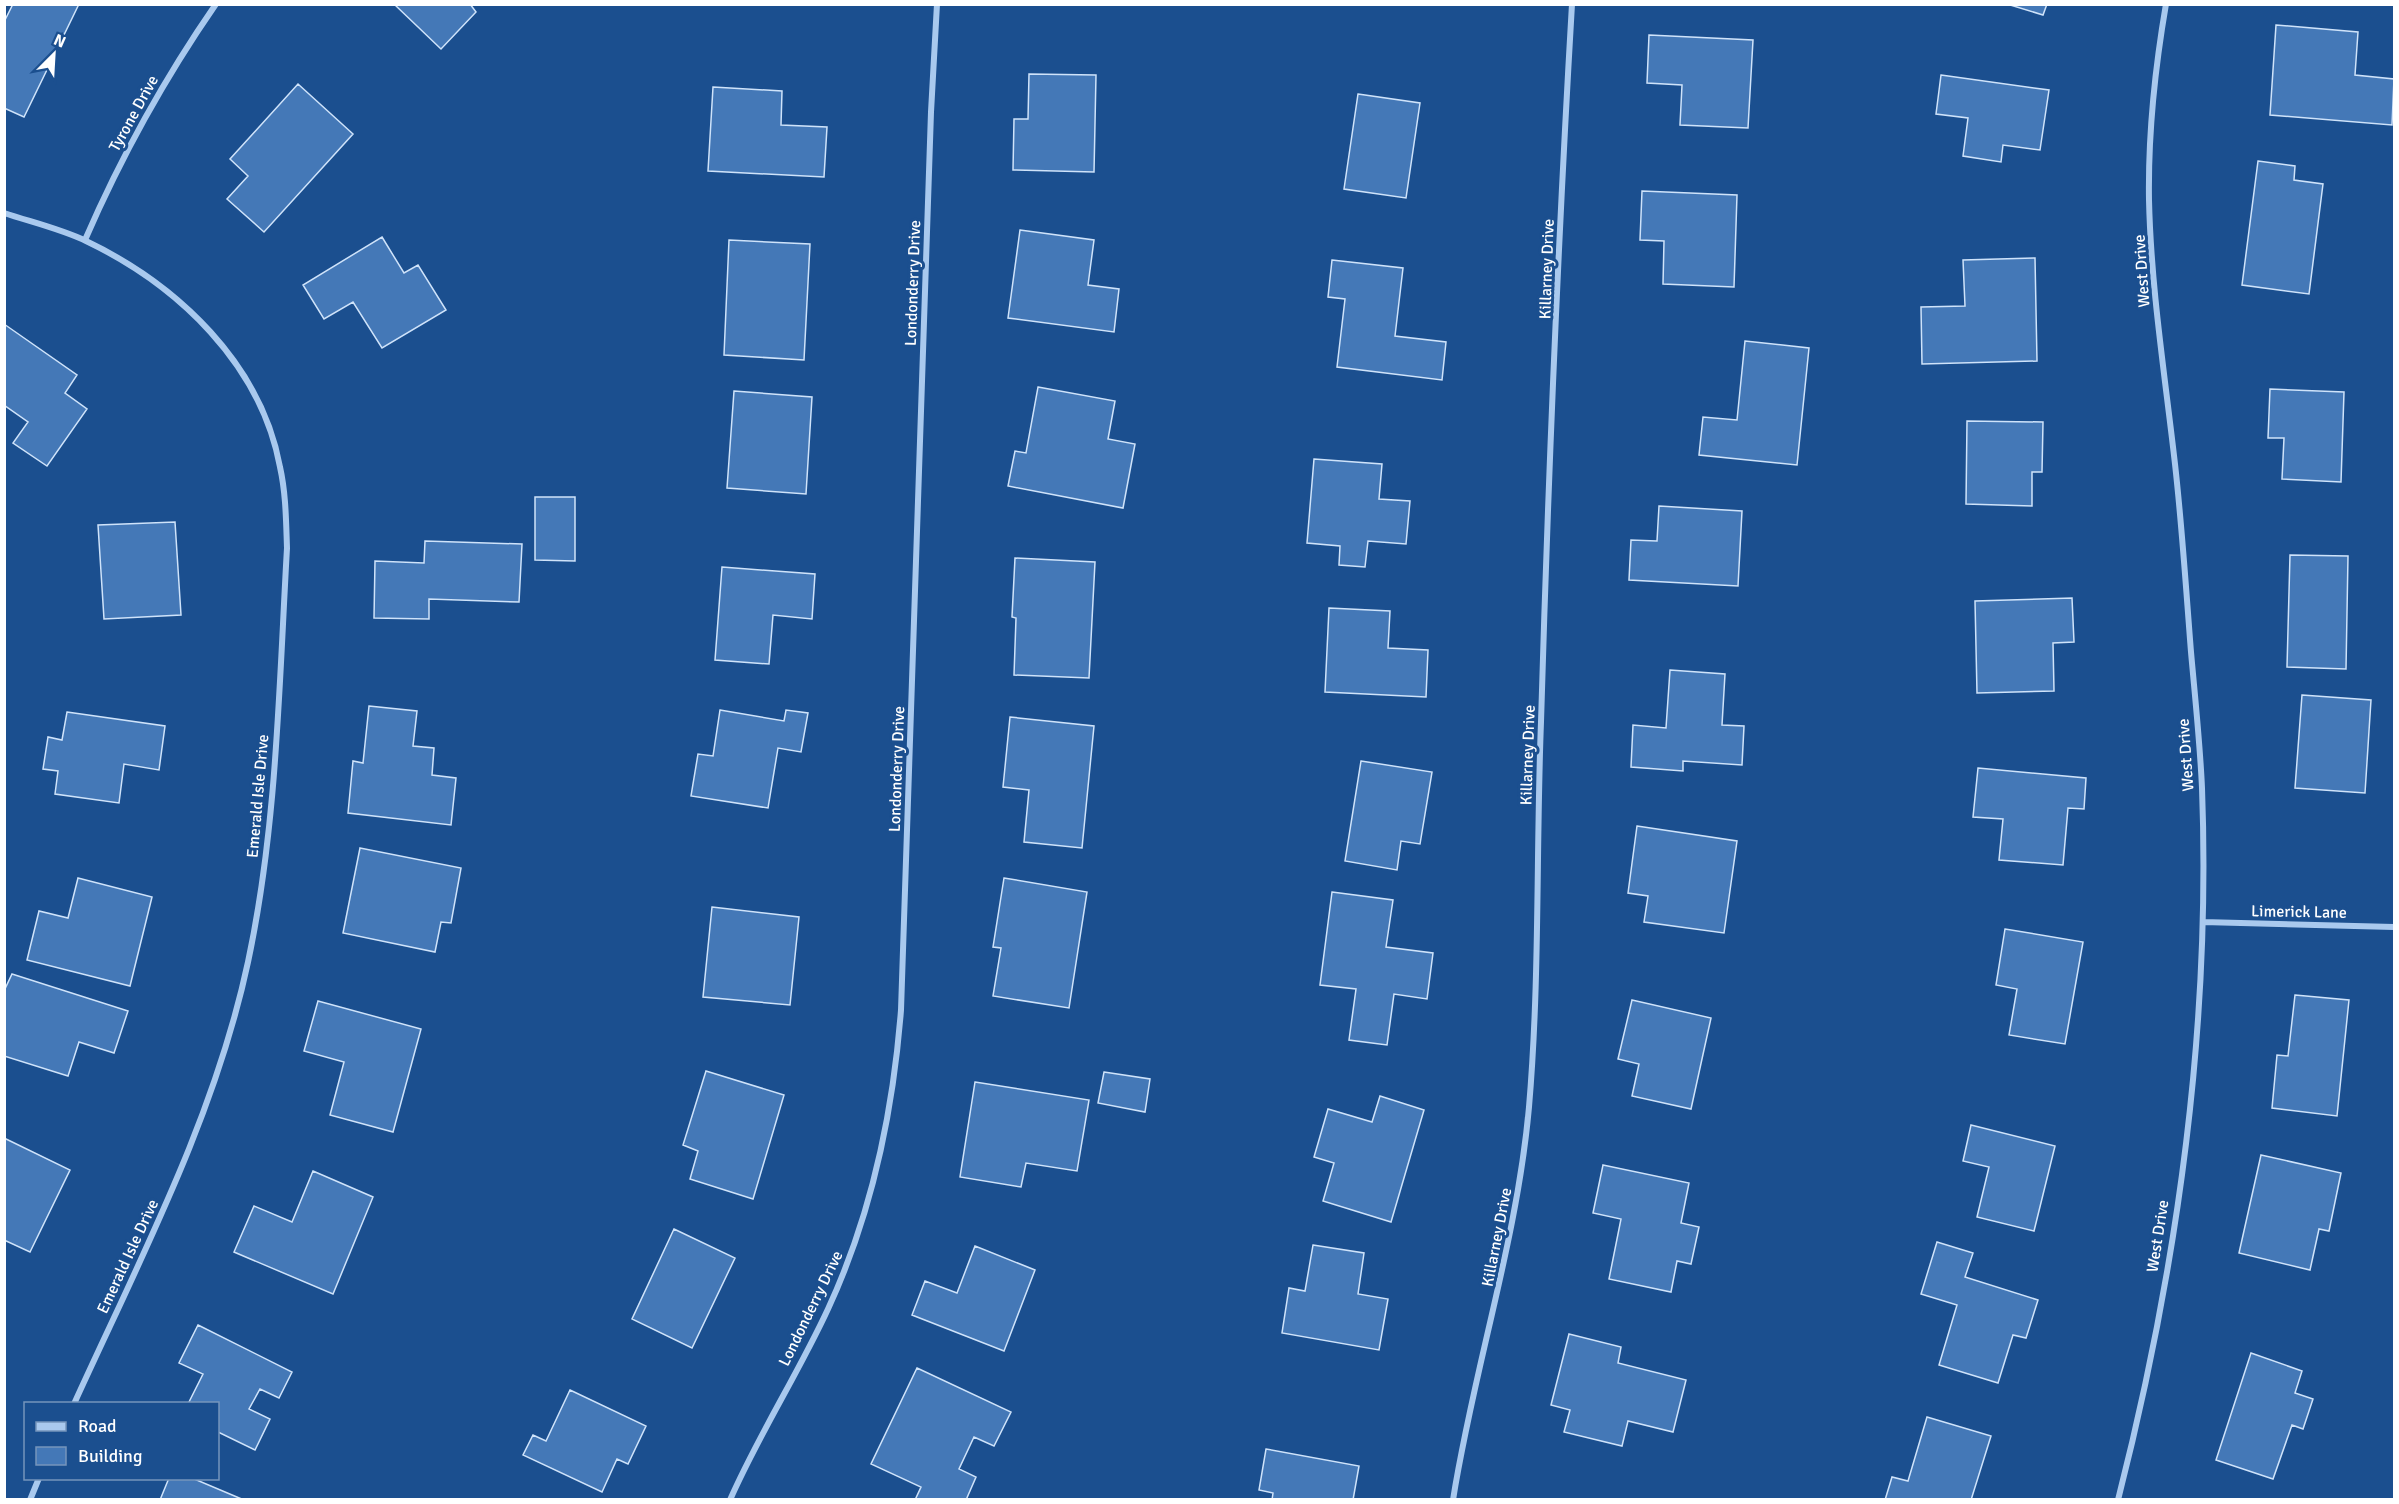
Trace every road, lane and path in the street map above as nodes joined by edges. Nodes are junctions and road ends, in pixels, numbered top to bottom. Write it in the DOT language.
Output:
graph roads {
  1 [pos="216,4"];
  2 [pos="937,4"];
  3 [pos="1572,4"];
  4 [pos="2166,4"];
  5 [pos="4,213"];
  6 [pos="85,240"];
  7 [pos="2204,922"];
  8 [pos="2394,927"];
  9 [pos="75,1402"];
  10 [pos="39,1480"];
  11 [pos="30,1500"];
  12 [pos="730,1500"];
  13 [pos="1453,1500"];
  14 [pos="2118,1500"];
  1 -- 6 [label="street, Tyrone Drive"];
  2 -- 12 [label="street, Londonderry Drive"];
  3 -- 13 [label="street, Killarney Drive"];
  4 -- 7 [label="street, West Drive"];
  5 -- 6 [label="street, Emerald Isle Drive"];
  6 -- 9 [label="street, Emerald Isle Drive"];
  7 -- 8 [label="street, Limerick Lane"];
  7 -- 14 [label="street, West Drive"];
  10 -- 11 [label="street"];
}
